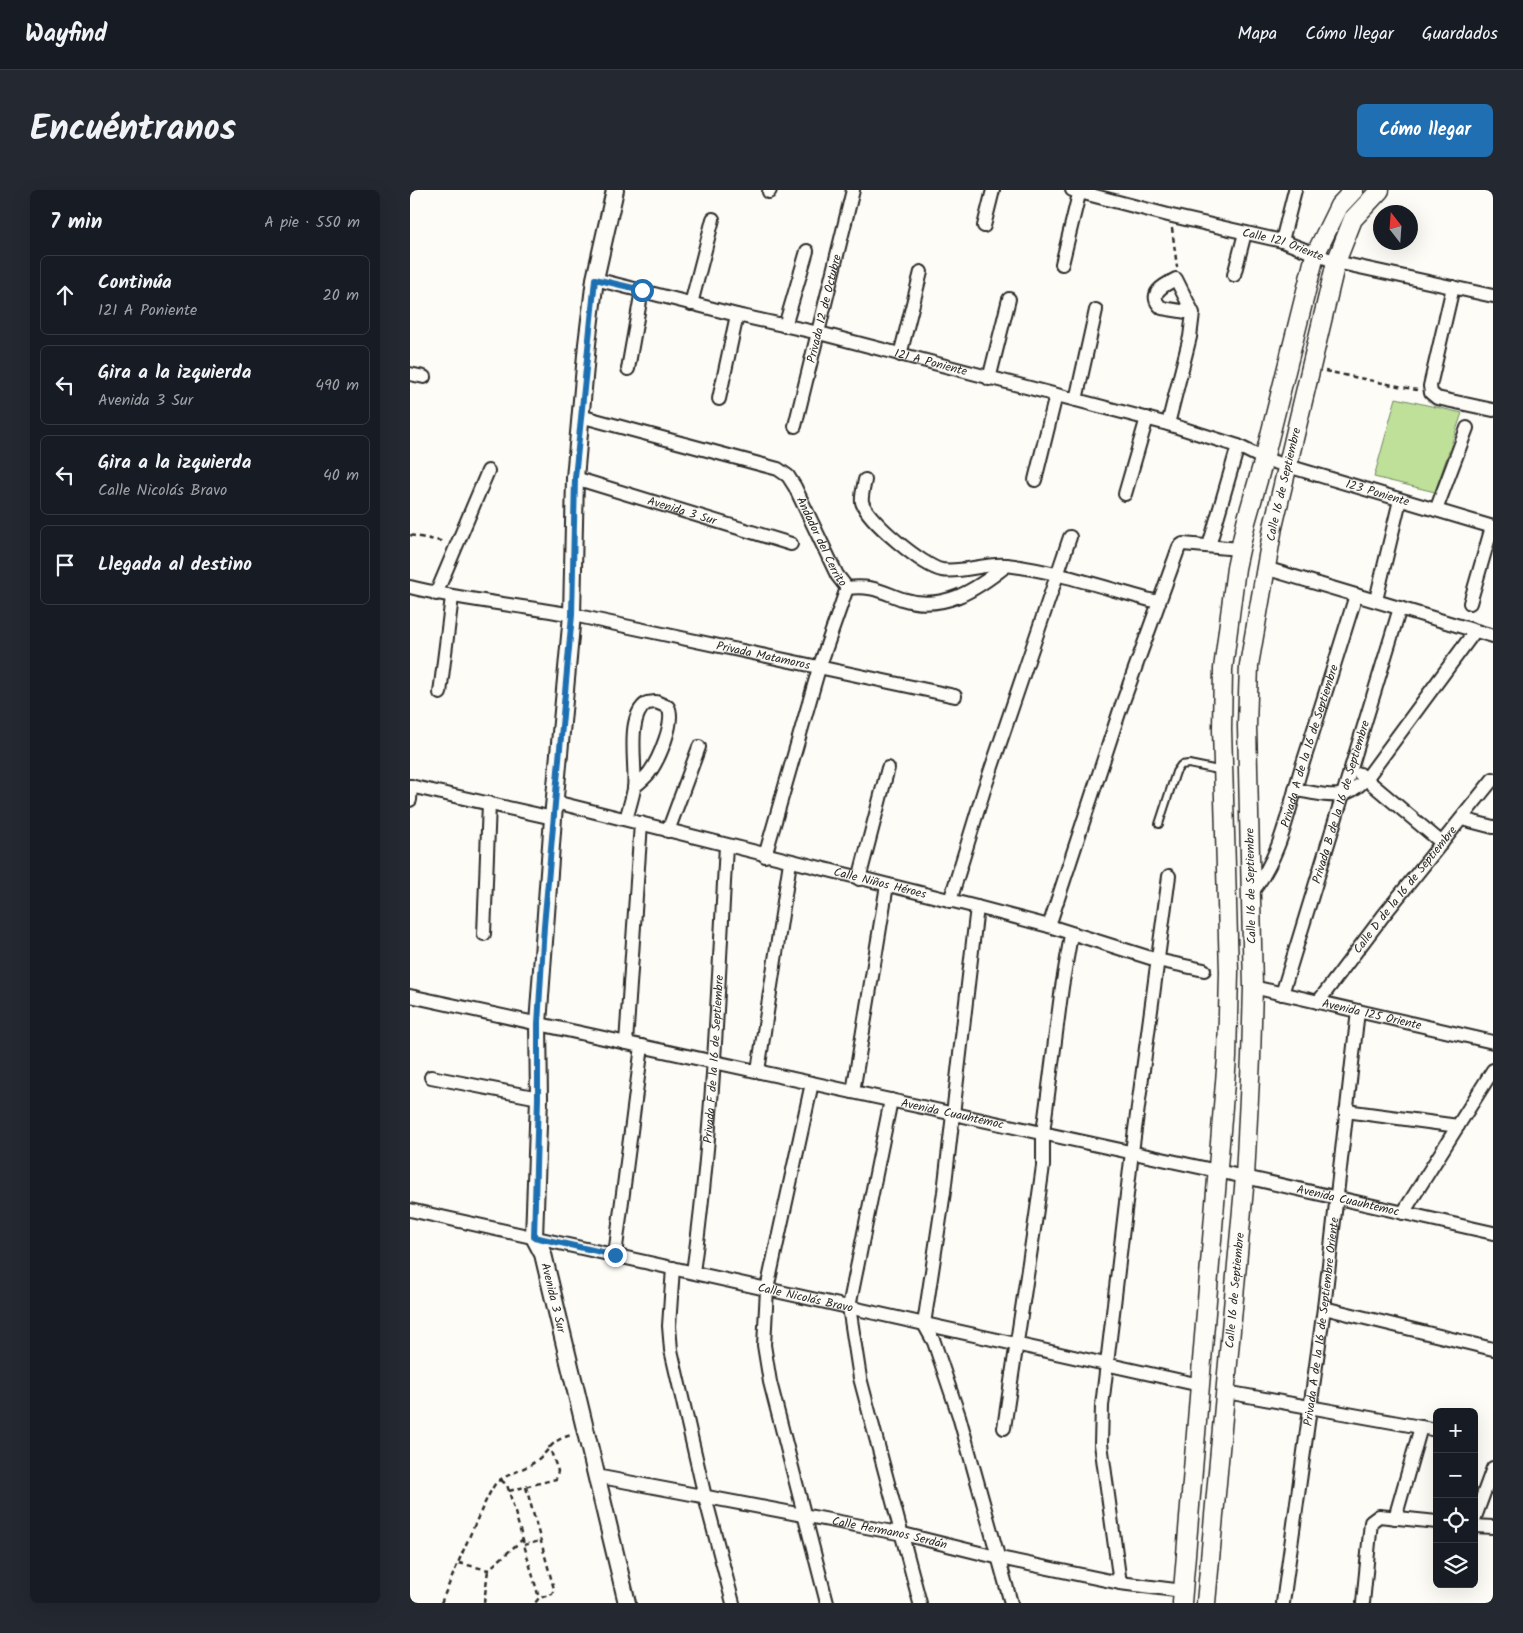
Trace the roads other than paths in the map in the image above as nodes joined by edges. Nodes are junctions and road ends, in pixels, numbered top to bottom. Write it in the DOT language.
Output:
graph roads {
  1 [pos="615,190"];
  2 [pos="853,190"];
  3 [pos="993,190"];
  4 [pos="1296,190"];
  5 [pos="1354,190"];
  6 [pos="1380,190"];
  7 [pos="1077,191"];
  8 [pos="713,219"];
  9 [pos="984,226"];
  10 [pos="1245,233"];
  11 [pos="1282,241"];
  12 [pos="806,251"];
  13 [pos="1315,255"];
  14 [pos="1336,262"];
  15 [pos="1062,264"];
  16 [pos="921,272"];
  17 [pos="1234,275"];
  18 [pos="595,279"];
  19 [pos="1452,287"];
  20 [pos="642,290"];
  21 [pos="1493,296"];
  22 [pos="1009,299"];
  23 [pos="691,304"];
  24 [pos="1096,310"];
  25 [pos="1193,314"];
  26 [pos="737,316"];
  27 [pos="786,326"];
  28 [pos="819,333"];
  29 [pos="900,355"];
  30 [pos="628,369"];
  31 [pos="410,374"];
  32 [pos="424,377"];
  33 [pos="989,379"];
  34 [pos="1056,395"];
  35 [pos="719,399"];
  36 [pos="1076,400"];
  37 [pos="1493,410"];
  38 [pos="580,416"];
  39 [pos="1147,418"];
  40 [pos="1168,424"];
  41 [pos="795,426"];
  42 [pos="1467,428"];
  43 [pos="1238,446"];
  44 [pos="1264,459"];
  45 [pos="1288,465"];
  46 [pos="488,471"];
  47 [pos="575,478"];
  48 [pos="865,480"];
  49 [pos="1035,480"];
  50 [pos="1125,494"];
  51 [pos="1400,500"];
  52 [pos="1436,510"];
  53 [pos="1493,527"];
  54 [pos="1070,537"];
  55 [pos="791,544"];
  56 [pos="1209,546"];
  57 [pos="1239,549"];
  58 [pos="1007,566"];
  59 [pos="1265,568"];
  60 [pos="1056,575"];
  61 [pos="410,587"];
  62 [pos="847,588"];
  63 [pos="436,594"];
  64 [pos="1356,595"];
  65 [pos="452,597"];
  66 [pos="1376,600"];
  67 [pos="1158,602"];
  68 [pos="1470,603"];
  69 [pos="1400,608"];
  70 [pos="572,615"];
  71 [pos="1475,631"];
  72 [pos="1493,636"];
  73 [pos="819,668"];
  74 [pos="440,694"];
  75 [pos="955,696"];
  76 [pos="699,747"];
  77 [pos="1352,766"];
  78 [pos="888,768"];
  79 [pos="1224,771"];
  80 [pos="1366,779"];
  81 [pos="1493,779"];
  82 [pos="411,786"];
  83 [pos="634,787"];
  84 [pos="1295,790"];
  85 [pos="1342,796"];
  86 [pos="410,800"];
  87 [pos="489,803"];
  88 [pos="554,810"];
  89 [pos="1462,818"];
  90 [pos="626,819"];
  91 [pos="641,823"];
  92 [pos="1159,824"];
  93 [pos="1493,827"];
  94 [pos="668,831"];
  95 [pos="1442,843"];
  96 [pos="726,846"];
  97 [pos="765,856"];
  98 [pos="790,862"];
  99 [pos="1169,876"];
  100 [pos="859,878"];
  101 [pos="887,885"];
  102 [pos="1252,892"];
  103 [pos="950,901"];
  104 [pos="977,907"];
  105 [pos="1049,926"];
  106 [pos="484,934"];
  107 [pos="1071,935"];
  108 [pos="1157,960"];
  109 [pos="1204,970"];
  110 [pos="1253,987"];
  111 [pos="1282,994"];
  112 [pos="410,996"];
  113 [pos="1318,1002"];
  114 [pos="1358,1011"];
  115 [pos="538,1024"];
  116 [pos="1493,1042"];
  117 [pos="626,1043"];
  118 [pos="642,1046"];
  119 [pos="714,1062"];
  120 [pos="1493,1070"];
  121 [pos="758,1072"];
  122 [pos="431,1076"];
  123 [pos="812,1083"];
  124 [pos="853,1092"];
  125 [pos="538,1098"];
  126 [pos="891,1100"];
  127 [pos="1346,1110"];
  128 [pos="952,1113"];
  129 [pos="1458,1126"];
  130 [pos="1043,1133"];
  131 [pos="1132,1152"];
  132 [pos="1216,1170"];
  133 [pos="1245,1177"];
  134 [pos="1337,1198"];
  135 [pos="410,1210"];
  136 [pos="1403,1213"];
  137 [pos="1493,1234"];
  138 [pos="534,1237"];
  139 [pos="615,1255"];
  140 [pos="673,1268"];
  141 [pos="693,1272"];
  142 [pos="767,1289"];
  143 [pos="849,1307"];
  144 [pos="1324,1308"];
  145 [pos="924,1324"];
  146 [pos="1016,1344"];
  147 [pos="1493,1349"];
  148 [pos="1107,1364"];
  149 [pos="1200,1385"];
  150 [pos="1226,1392"];
  151 [pos="1310,1407"];
  152 [pos="1421,1427"];
  153 [pos="1004,1428"];
  154 [pos="1433,1429"];
  155 [pos="1493,1468"];
  156 [pos="596,1476"];
  157 [pos="705,1497"];
  158 [pos="1478,1509"];
  159 [pos="805,1516"];
  160 [pos="1395,1518"];
  161 [pos="1433,1522"];
  162 [pos="1478,1526"];
  163 [pos="1493,1528"];
  164 [pos="903,1534"];
  165 [pos="1000,1558"];
  166 [pos="1120,1583"];
  167 [pos="1182,1597"];
  168 [pos="627,1603"];
  169 [pos="732,1603"];
  170 [pos="827,1603"];
  171 [pos="920,1603"];
  172 [pos="1011,1603"];
  173 [pos="1206,1603"];
  174 [pos="1283,1603"];
  175 [pos="1363,1603"];
  1 -- 18 [label="street, Avenida 3 Sur"];
  2 -- 28 [label="street, Privada 12 de Octubre"];
  3 -- 9 [label="street"];
  4 -- 11 [label="street"];
  5 -- 13 [label="main road, Calle 16 de Septiembre"];
  6 -- 14 [label="main road, Calle 16 de Septiembre"];
  7 -- 10 [label="street, Calle 121 Oriente"];
  7 -- 15 [label="street"];
  8 -- 23 [label="street"];
  10 -- 11 [label="street, Calle 121 Oriente"];
  10 -- 17 [label="street"];
  11 -- 13 [label="street, Calle 121 Oriente"];
  12 -- 27 [label="street"];
  13 -- 14 [label="street, Calle 121 Oriente"];
  13 -- 44 [label="main road, Calle 16 de Septiembre"];
  14 -- 19 [label="street, Calle 121 Oriente"];
  14 -- 45 [label="main road, Calle 16 de Septiembre"];
  16 -- 29 [label="street"];
  18 -- 20 [label="street, 121 A Poniente"];
  18 -- 38 [label="street, Avenida 3 Sur"];
  19 -- 21 [label="street, Calle 121 Oriente"];
  19 -- 37 [label="street"];
  20 -- 23 [label="street, 121 A Poniente"];
  20 -- 30 [label="street"];
  22 -- 33 [label="street"];
  23 -- 26 [label="street, 121 A Poniente"];
  24 -- 36 [label="street"];
  25 -- 25 [label="street"];
  25 -- 40 [label="street"];
  26 -- 27 [label="street, 121 A Poniente"];
  26 -- 35 [label="street"];
  27 -- 28 [label="street, 121 A Poniente"];
  28 -- 29 [label="street, 121 A Poniente"];
  28 -- 41 [label="street, Privada 12 de Octubre"];
  29 -- 33 [label="street, 121 A Poniente"];
  31 -- 32 [label="street"];
  33 -- 34 [label="street, 121 A Poniente"];
  34 -- 36 [label="street, 121 A Poniente"];
  34 -- 49 [label="street"];
  36 -- 39 [label="street, 121 A Poniente"];
  38 -- 47 [label="street, Avenida 3 Sur"];
  38 -- 62 [label="street, Andador del Cerrito"];
  39 -- 40 [label="street, 121 A Poniente"];
  39 -- 50 [label="street"];
  40 -- 43 [label="street, 121 A Poniente"];
  42 -- 52 [label="street"];
  43 -- 44 [label="street, 121 A Poniente"];
  43 -- 56 [label="street"];
  44 -- 45 [label="street, 123 Poniente"];
  44 -- 57 [label="main road, Calle 16 de Septiembre"];
  45 -- 51 [label="street, 123 Poniente"];
  45 -- 59 [label="main road, Calle 16 de Septiembre"];
  46 -- 63 [label="street"];
  47 -- 55 [label="street, Avenida 3 Sur"];
  47 -- 70 [label="street, Avenida 3 Sur"];
  48 -- 58 [label="street"];
  51 -- 52 [label="street, 123 Poniente"];
  51 -- 66 [label="street"];
  52 -- 53 [label="street, 123 Poniente"];
  53 -- 68 [label="street"];
  54 -- 60 [label="street"];
  56 -- 57 [label="street"];
  56 -- 67 [label="street"];
  57 -- 79 [label="main road, Calle 16 de Septiembre"];
  58 -- 60 [label="street"];
  58 -- 62 [label="street, Andador del Cerrito"];
  59 -- 64 [label="street"];
  59 -- 102 [label="main road, Calle 16 de Septiembre"];
  60 -- 67 [label="street"];
  60 -- 103 [label="street"];
  61 -- 63 [label="street, Privada Matamoros"];
  62 -- 73 [label="street"];
  63 -- 65 [label="street, Privada Matamoros"];
  64 -- 66 [label="street"];
  64 -- 84 [label="street, Privada A de la 16 de Septiembre"];
  65 -- 70 [label="street, Privada Matamoros"];
  65 -- 74 [label="street"];
  66 -- 69 [label="street"];
  67 -- 105 [label="street"];
  69 -- 71 [label="street"];
  69 -- 77 [label="street, Privada B de la 16 de Septiembre"];
  70 -- 73 [label="street, Privada Matamoros"];
  70 -- 88 [label="street, Avenida 3 Sur"];
  71 -- 72 [label="street"];
  71 -- 80 [label="street"];
  73 -- 75 [label="street, Privada Matamoros"];
  73 -- 97 [label="street"];
  76 -- 94 [label="street"];
  77 -- 80 [label="street"];
  77 -- 85 [label="street, Privada B de la 16 de Septiembre"];
  78 -- 100 [label="street"];
  79 -- 92 [label="lane"];
  79 -- 132 [label="main road, Calle 16 de Septiembre"];
  80 -- 85 [label="street"];
  80 -- 95 [label="street"];
  81 -- 89 [label="street, Calle D de la 16 de Septiembre"];
  82 -- 86 [label="street"];
  82 -- 87 [label="street, Calle Niños Héroes"];
  83 -- 83 [label="street"];
  83 -- 90 [label="street"];
  84 -- 85 [label="street"];
  84 -- 102 [label="street, Privada A de la 16 de Septiembre"];
  85 -- 111 [label="street, Privada B de la 16 de Septiembre"];
  87 -- 88 [label="street, Calle Niños Héroes"];
  87 -- 106 [label="street"];
  88 -- 90 [label="street, Calle Niños Héroes"];
  88 -- 115 [label="street, Avenida 3 Sur"];
  89 -- 93 [label="street"];
  89 -- 95 [label="street, Calle D de la 16 de Septiembre"];
  90 -- 91 [label="street, Calle Niños Héroes"];
  91 -- 94 [label="street, Calle Niños Héroes"];
  91 -- 117 [label="street"];
  94 -- 96 [label="street, Calle Niños Héroes"];
  95 -- 113 [label="street, Calle D de la 16 de Septiembre"];
  96 -- 97 [label="street, Calle Niños Héroes"];
  96 -- 119 [label="street, Privada F de la 16 de Septiembre"];
  97 -- 98 [label="street, Calle Niños Héroes"];
  98 -- 100 [label="street, Calle Niños Héroes"];
  98 -- 121 [label="street"];
  99 -- 108 [label="street"];
  100 -- 101 [label="street, Calle Niños Héroes"];
  101 -- 103 [label="street, Calle Niños Héroes"];
  101 -- 124 [label="street"];
  102 -- 110 [label="main road, Calle 16 de Septiembre"];
  103 -- 104 [label="street, Calle Niños Héroes"];
  104 -- 105 [label="street, Calle Niños Héroes"];
  104 -- 128 [label="street"];
  105 -- 107 [label="street, Calle Niños Héroes"];
  107 -- 108 [label="street, Calle Niños Héroes"];
  107 -- 130 [label="street"];
  108 -- 109 [label="street, Calle Niños Héroes"];
  108 -- 131 [label="street"];
  110 -- 111 [label="street, Avenida 125 Oriente"];
  110 -- 133 [label="main road, Calle 16 de Septiembre"];
  111 -- 113 [label="street, Avenida 125 Oriente"];
  112 -- 115 [label="street, Avenida Cuauhtémoc"];
  113 -- 114 [label="street, Avenida 125 Oriente"];
  114 -- 116 [label="street, Avenida 125 Oriente"];
  114 -- 127 [label="street, Privada A de la 16 de Septiembre Oriente"];
  115 -- 117 [label="street, Avenida Cuauhtémoc"];
  115 -- 125 [label="street, Avenida 3 Sur"];
  117 -- 118 [label="street, Avenida Cuauhtémoc"];
  118 -- 119 [label="street, Avenida Cuauhtémoc"];
  118 -- 139 [label="street"];
  119 -- 121 [label="street, Avenida Cuauhtémoc"];
  119 -- 141 [label="street, Privada F de la 16 de Septiembre"];
  120 -- 129 [label="street"];
  121 -- 123 [label="street, Avenida Cuauhtémoc"];
  122 -- 125 [label="street"];
  123 -- 124 [label="street, Avenida Cuauhtémoc"];
  123 -- 142 [label="street"];
  124 -- 126 [label="street, Avenida Cuauhtémoc"];
  125 -- 138 [label="street, Avenida 3 Sur"];
  126 -- 128 [label="street, Avenida Cuauhtémoc"];
  126 -- 143 [label="street"];
  127 -- 129 [label="street"];
  127 -- 134 [label="street, Privada A de la 16 de Septiembre Oriente"];
  128 -- 130 [label="street, Avenida Cuauhtémoc"];
  128 -- 145 [label="street"];
  129 -- 136 [label="street"];
  130 -- 131 [label="street, Avenida Cuauhtémoc"];
  130 -- 146 [label="street"];
  131 -- 132 [label="street, Avenida Cuauhtémoc"];
  131 -- 148 [label="street"];
  132 -- 133 [label="street, Avenida Cuauhtémoc"];
  132 -- 149 [label="main road, Calle 16 de Septiembre"];
  133 -- 134 [label="street, Avenida Cuauhtémoc"];
  133 -- 150 [label="main road, Calle 16 de Septiembre"];
  134 -- 136 [label="street, Avenida Cuauhtémoc"];
  134 -- 144 [label="street, Privada A de la 16 de Septiembre Oriente"];
  135 -- 138 [label="street, Calle Nicolás Bravo"];
  136 -- 137 [label="street, Avenida Cuauhtémoc"];
  138 -- 139 [label="street, Calle Nicolás Bravo"];
  138 -- 156 [label="street, Avenida 3 Sur"];
  139 -- 140 [label="street, Calle Nicolás Bravo"];
  140 -- 141 [label="street, Calle Nicolás Bravo"];
  140 -- 157 [label="street"];
  141 -- 142 [label="street, Calle Nicolás Bravo"];
  142 -- 143 [label="street, Calle Nicolás Bravo"];
  142 -- 159 [label="street"];
  143 -- 145 [label="street, Calle Nicolás Bravo"];
  143 -- 164 [label="street"];
  144 -- 147 [label="street"];
  144 -- 151 [label="street, Privada A de la 16 de Septiembre Oriente"];
  145 -- 146 [label="street, Calle Nicolás Bravo"];
  145 -- 165 [label="street"];
  146 -- 148 [label="street, Calle Nicolás Bravo"];
  146 -- 153 [label="street"];
  148 -- 149 [label="street, Calle Nicolás Bravo"];
  148 -- 166 [label="street"];
  149 -- 167 [label="main road, Calle 16 de Septiembre"];
  150 -- 151 [label="street"];
  150 -- 173 [label="main road, Calle 16 de Septiembre"];
  151 -- 152 [label="street"];
  151 -- 174 [label="street, Privada A de la 16 de Septiembre Oriente"];
  152 -- 154 [label="street"];
  152 -- 160 [label="street"];
  155 -- 158 [label="street"];
  156 -- 157 [label="street, Calle Hermanos Serdán"];
  156 -- 168 [label="street, Avenida 3 Sur"];
  157 -- 159 [label="street, Calle Hermanos Serdán"];
  157 -- 169 [label="street"];
  159 -- 164 [label="street, Calle Hermanos Serdán"];
  159 -- 170 [label="street"];
  160 -- 161 [label="street"];
  160 -- 175 [label="street"];
  162 -- 163 [label="street"];
  164 -- 165 [label="street, Calle Hermanos Serdán"];
  164 -- 171 [label="street"];
  165 -- 166 [label="street, Calle Hermanos Serdán"];
  165 -- 172 [label="street"];
  166 -- 167 [label="street, Calle Hermanos Serdán"];
}
